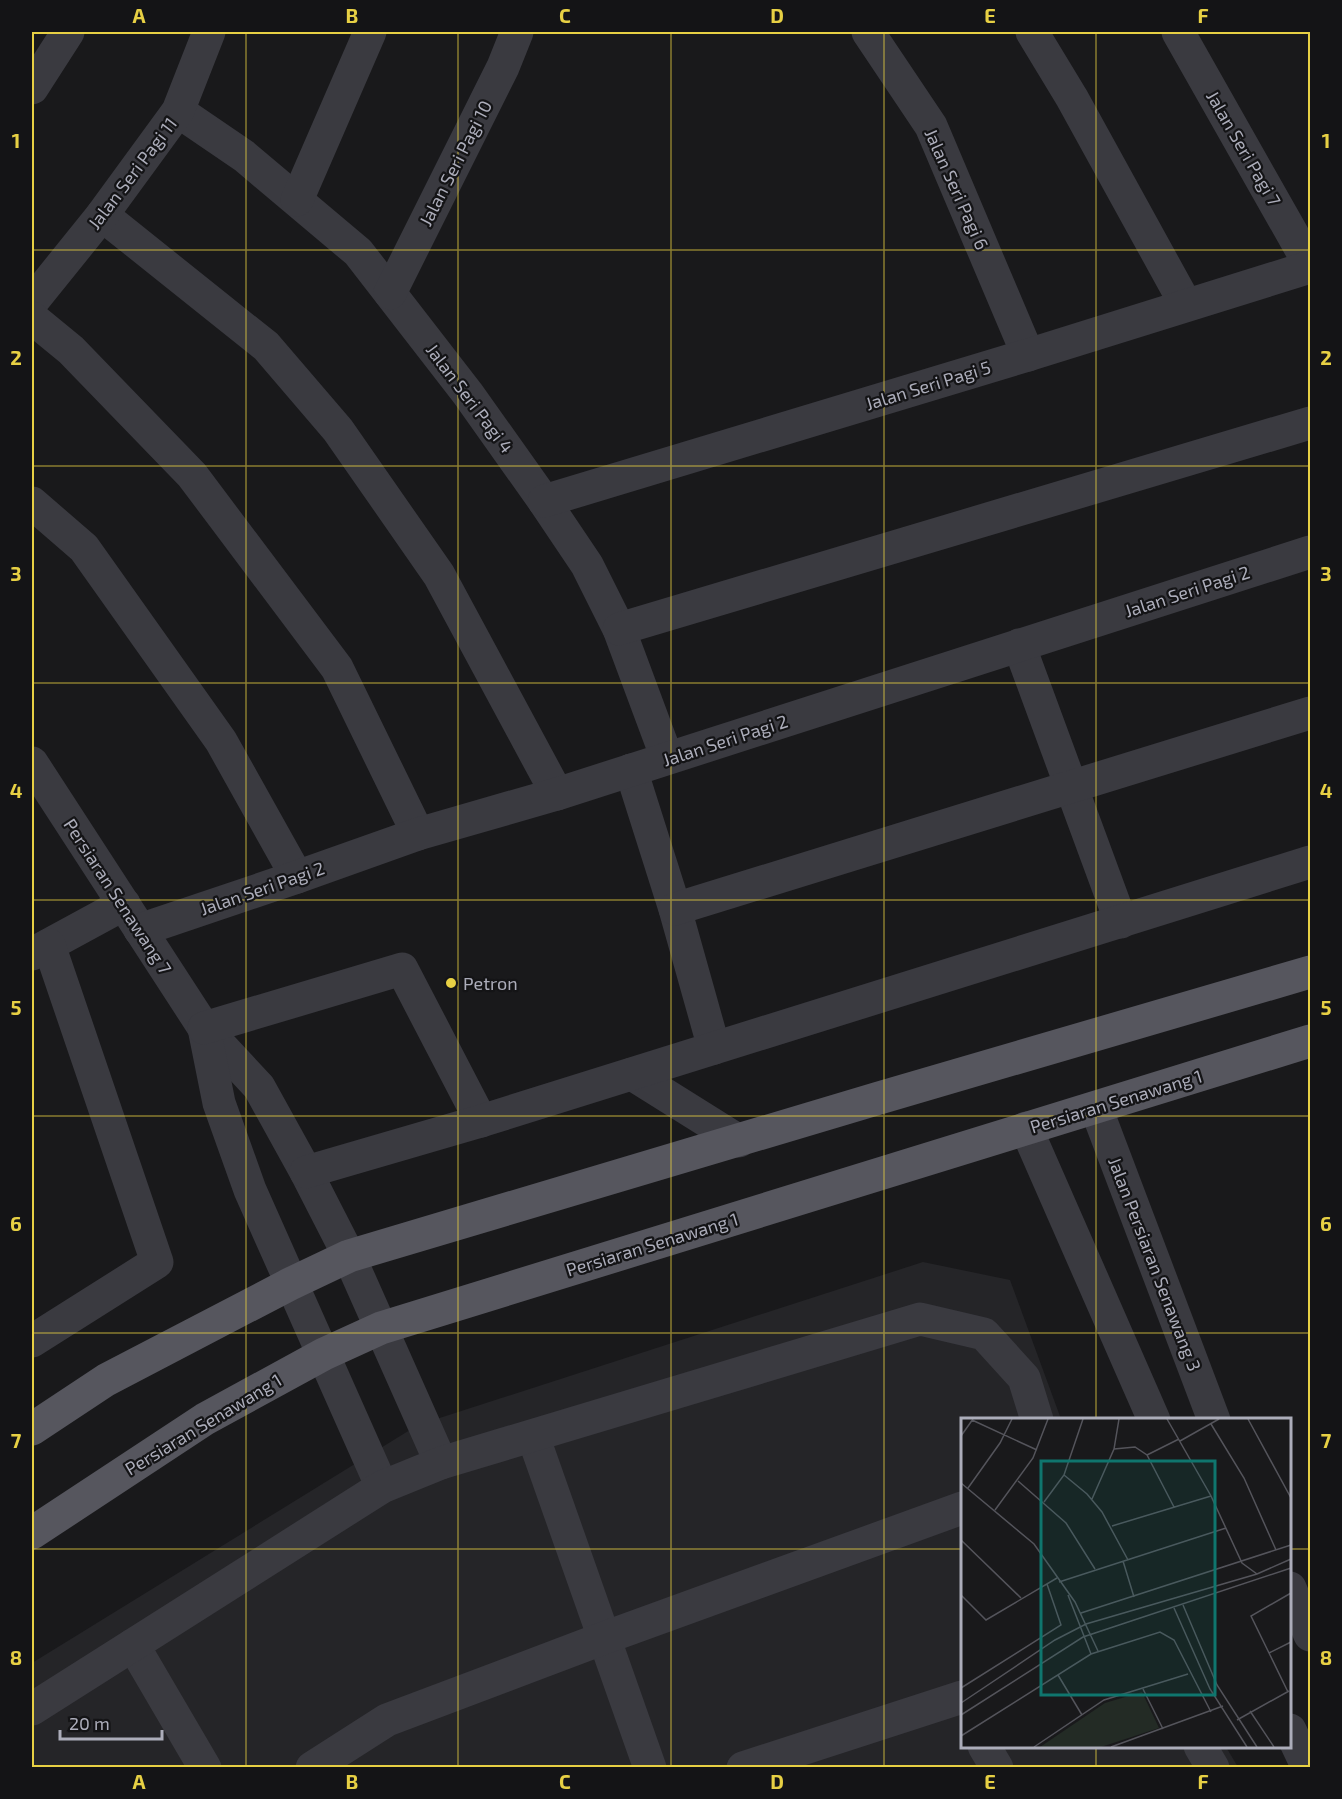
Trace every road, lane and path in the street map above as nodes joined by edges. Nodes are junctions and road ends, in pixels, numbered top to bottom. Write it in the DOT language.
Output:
graph roads {
  1 [pos="68,32"];
  2 [pos="209,32"];
  3 [pos="370,32"];
  4 [pos="517,32"];
  5 [pos="868,32"];
  6 [pos="1032,32"];
  7 [pos="1178,32"];
  8 [pos="32,88"];
  9 [pos="178,111"];
  10 [pos="297,200"];
  11 [pos="102,215"];
  12 [pos="1311,266"];
  13 [pos="390,293"];
  14 [pos="32,302"];
  15 [pos="1185,305"];
  16 [pos="32,318"];
  17 [pos="1028,355"];
  18 [pos="1311,423"];
  19 [pos="544,501"];
  20 [pos="32,503"];
  21 [pos="1311,552"];
  22 [pos="619,629"];
  23 [pos="1019,645"];
  24 [pos="1311,713"];
  25 [pos="667,758"];
  26 [pos="32,763"];
  27 [pos="631,770"];
  28 [pos="1072,786"];
  29 [pos="557,794"];
  30 [pos="418,834"];
  31 [pos="1311,862"];
  32 [pos="297,877"];
  33 [pos="675,909"];
  34 [pos="132,917"];
  35 [pos="1120,922"];
  36 [pos="40,949"];
  37 [pos="1311,972"];
  38 [pos="204,1028"];
  39 [pos="1311,1041"];
  40 [pos="714,1048"];
  41 [pos="632,1074"];
  42 [pos="1096,1108"];
  43 [pos="482,1121"];
  44 [pos="1026,1128"];
  45 [pos="739,1141"];
  46 [pos="306,1172"];
  47 [pos="349,1256"];
  48 [pos="290,1284"];
  49 [pos="381,1328"];
  50 [pos="32,1341"];
  51 [pos="324,1354"];
  52 [pos="1038,1418"];
  53 [pos="1154,1418"];
  54 [pos="1214,1418"];
  55 [pos="32,1429"];
  56 [pos="533,1436"];
  57 [pos="441,1463"];
  58 [pos="382,1488"];
  59 [pos="961,1509"];
  60 [pos="32,1533"];
  61 [pos="1291,1590"];
  62 [pos="1311,1635"];
  63 [pos="604,1638"];
  64 [pos="133,1645"];
  65 [pos="961,1702"];
  66 [pos="32,1708"];
  67 [pos="1291,1732"];
  68 [pos="985,1748"];
  69 [pos="1201,1748"];
  70 [pos="793,1761"];
  71 [pos="205,1767"];
  72 [pos="312,1767"];
  73 [pos="650,1767"];
  74 [pos="743,1767"];
  75 [pos="997,1767"];
  76 [pos="1213,1767"];
  77 [pos="1308,1767"];
  1 -- 8 [label="street"];
  2 -- 9 [label="street, Jalan Seri Pagi 11"];
  3 -- 10 [label="street"];
  4 -- 13 [label="street, Jalan Seri Pagi 10"];
  5 -- 17 [label="street, Jalan Seri Pagi 6"];
  6 -- 15 [label="street"];
  7 -- 12 [label="street, Jalan Seri Pagi 7"];
  9 -- 10 [label="street, Jalan Seri Pagi 4"];
  9 -- 11 [label="street, Jalan Seri Pagi 11"];
  10 -- 13 [label="street, Jalan Seri Pagi 4"];
  11 -- 14 [label="street, Jalan Seri Pagi 11"];
  11 -- 29 [label="street"];
  12 -- 15 [label="street, Jalan Seri Pagi 5"];
  13 -- 19 [label="street, Jalan Seri Pagi 4"];
  15 -- 17 [label="street, Jalan Seri Pagi 5"];
  16 -- 30 [label="street"];
  17 -- 19 [label="street, Jalan Seri Pagi 5"];
  18 -- 22 [label="street"];
  19 -- 22 [label="street, Jalan Seri Pagi 4"];
  20 -- 32 [label="street"];
  21 -- 23 [label="street, Jalan Seri Pagi 2"];
  22 -- 25 [label="street, Jalan Seri Pagi 4"];
  23 -- 25 [label="street, Jalan Seri Pagi 2"];
  23 -- 28 [label="street"];
  24 -- 28 [label="street"];
  25 -- 27 [label="street, Jalan Seri Pagi 2"];
  26 -- 34 [label="street, Persiaran Senawang 7"];
  27 -- 29 [label="street, Jalan Seri Pagi 2"];
  27 -- 33 [label="street"];
  28 -- 33 [label="street"];
  28 -- 35 [label="street"];
  29 -- 30 [label="street, Jalan Seri Pagi 2"];
  30 -- 32 [label="street, Jalan Seri Pagi 2"];
  31 -- 35 [label="street"];
  32 -- 34 [label="street, Jalan Seri Pagi 2"];
  33 -- 40 [label="street"];
  34 -- 36 [label="street, Jalan Seri Pagi 2"];
  34 -- 38 [label="street, Persiaran Senawang 7"];
  35 -- 40 [label="street"];
  36 -- 50 [label="street"];
  37 -- 45 [label="main road"];
  38 -- 43 [label="street"];
  38 -- 46 [label="street"];
  38 -- 48 [label="street"];
  39 -- 42 [label="main road, Persiaran Senawang 1"];
  40 -- 41 [label="street"];
  41 -- 43 [label="street"];
  41 -- 45 [label="street"];
  42 -- 44 [label="main road, Persiaran Senawang 1"];
  42 -- 54 [label="street, Jalan Persiaran Senawang 3"];
  43 -- 46 [label="street"];
  44 -- 49 [label="main road, Persiaran Senawang 1"];
  44 -- 53 [label="street"];
  45 -- 47 [label="main road"];
  46 -- 47 [label="street"];
  47 -- 48 [label="main road"];
  47 -- 49 [label="street"];
  48 -- 51 [label="street"];
  48 -- 55 [label="main road"];
  49 -- 51 [label="main road, Persiaran Senawang 1"];
  49 -- 57 [label="street"];
  51 -- 58 [label="street"];
  51 -- 60 [label="main road, Persiaran Senawang 1"];
  52 -- 56 [label="street"];
  56 -- 57 [label="street"];
  56 -- 63 [label="street"];
  57 -- 58 [label="street"];
  58 -- 64 [label="street"];
  59 -- 63 [label="street"];
  61 -- 62 [label="street"];
  63 -- 72 [label="street"];
  63 -- 73 [label="street"];
  64 -- 66 [label="street"];
  64 -- 71 [label="street"];
  65 -- 70 [label="street"];
  67 -- 77 [label="street"];
  68 -- 75 [label="street"];
  69 -- 76 [label="street"];
  70 -- 74 [label="street"];
}
